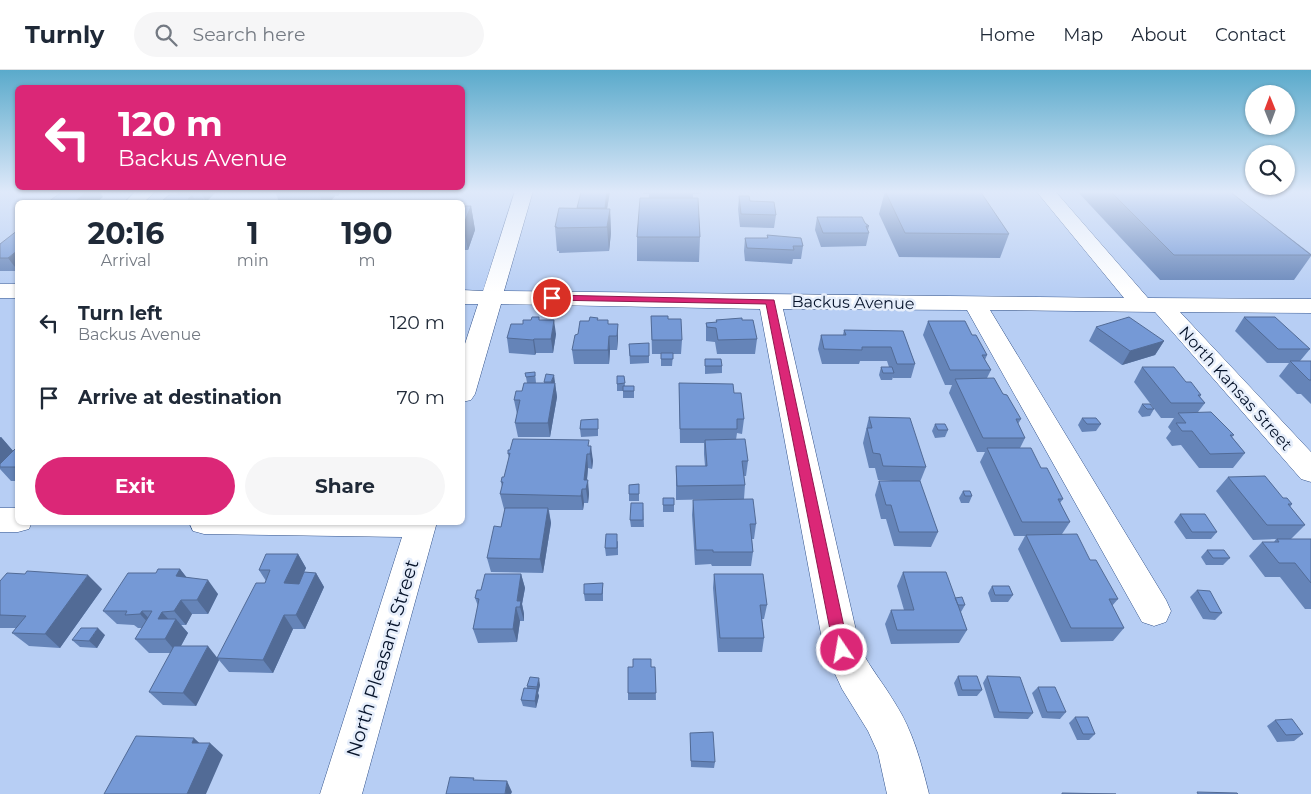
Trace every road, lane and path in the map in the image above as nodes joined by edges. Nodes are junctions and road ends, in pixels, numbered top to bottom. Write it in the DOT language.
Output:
graph roads {
  1 [pos="514,225"];
  2 [pos="1077,225"];
  3 [pos="0,291"];
  4 [pos="15,291"];
  5 [pos="465,297"];
  6 [pos="493,297"];
  7 [pos="770,302"];
  8 [pos="974,303"];
  9 [pos="1152,305"];
  10 [pos="1311,306"];
  11 [pos="465,385"];
  12 [pos="1311,471"];
  13 [pos="0,520"];
  14 [pos="15,520"];
  15 [pos="421,525"];
  16 [pos="1154,611"];
  17 [pos="341,794"];
  18 [pos="908,794"];
  1 -- 6 [label="street"];
  2 -- 9 [label="street, North Kansas Street"];
  3 -- 4 [label="street"];
  5 -- 6 [label="street, Backus Avenue"];
  6 -- 7 [label="street, Backus Avenue"];
  6 -- 11 [label="street"];
  7 -- 8 [label="street, Backus Avenue"];
  7 -- 18 [label="street"];
  8 -- 9 [label="street, Backus Avenue"];
  8 -- 16 [label="street"];
  9 -- 10 [label="street, Backus Avenue"];
  9 -- 12 [label="street, North Kansas Street"];
  13 -- 14 [label="street"];
  15 -- 17 [label="street, North Pleasant Street"];
}
